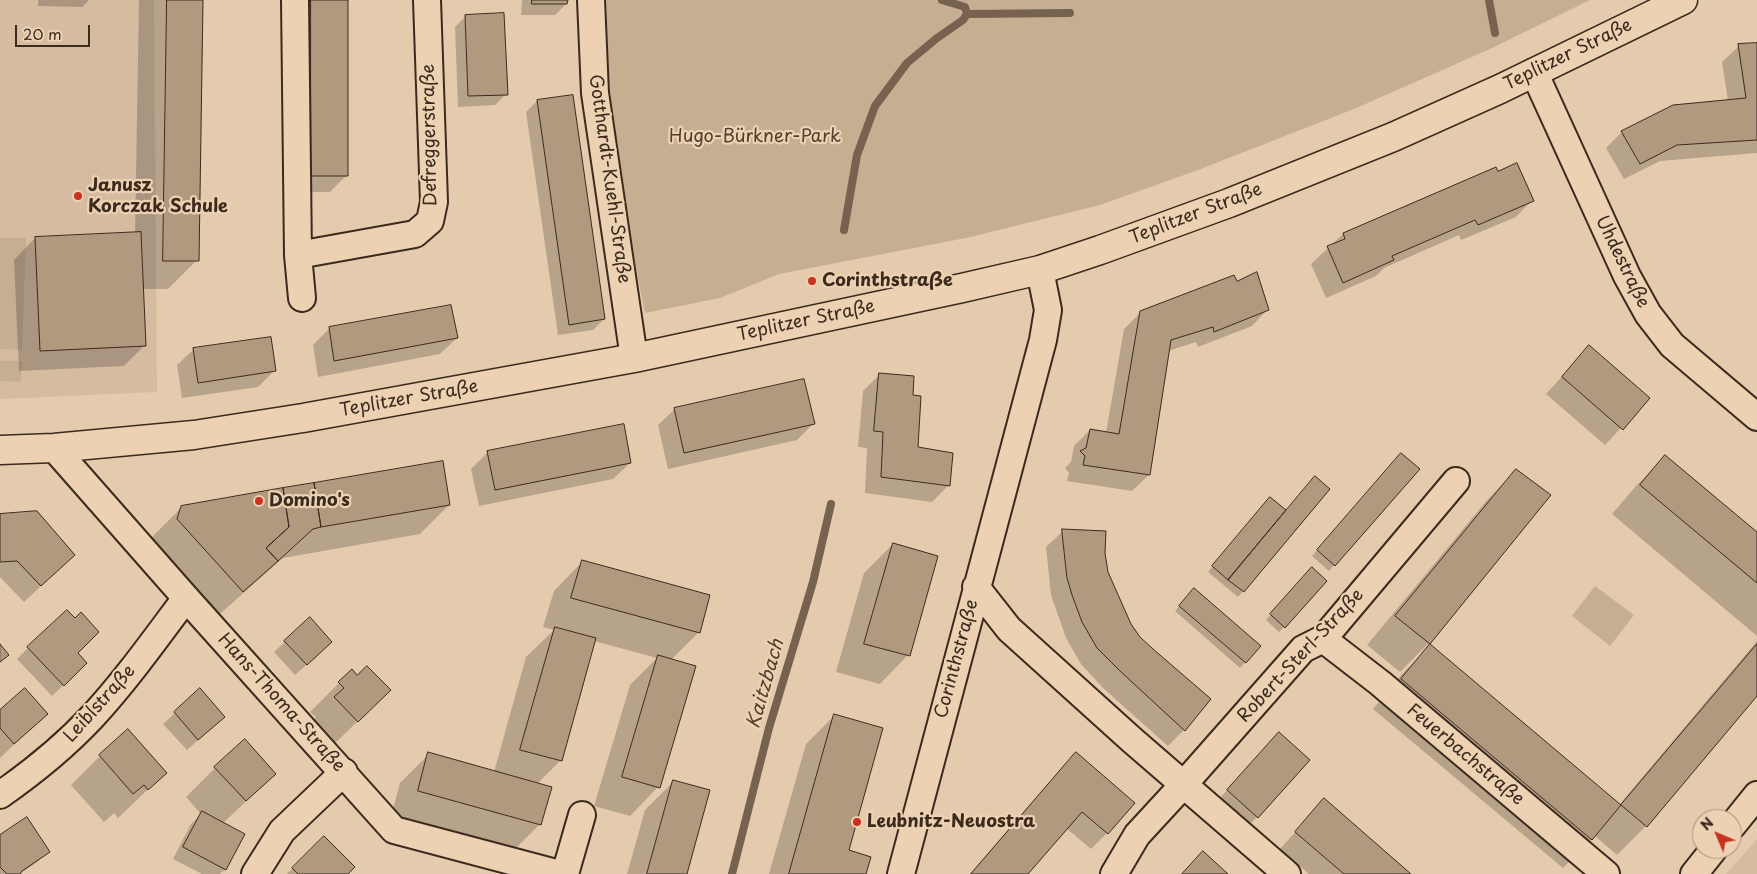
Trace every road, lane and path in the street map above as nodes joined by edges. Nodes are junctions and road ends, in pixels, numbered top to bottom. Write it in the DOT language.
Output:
graph roads {
  1 [pos="296,0"];
  2 [pos="427,0"];
  3 [pos="591,0"];
  4 [pos="1665,4"];
  5 [pos="1534,72"];
  6 [pos="298,255"];
  7 [pos="1040,270"];
  8 [pos="302,298"];
  9 [pos="634,358"];
  10 [pos="1757,418"];
  11 [pos="54,448"];
  12 [pos="0,450"];
  13 [pos="1456,481"];
  14 [pos="976,587"];
  15 [pos="186,598"];
  16 [pos="1324,639"];
  17 [pos="344,772"];
  18 [pos="1184,784"];
  19 [pos="0,795"];
  20 [pos="1757,795"];
  21 [pos="582,814"];
  22 [pos="1742,814"];
  23 [pos="1706,859"];
  24 [pos="255,874"];
  25 [pos="560,874"];
  26 [pos="564,874"];
  27 [pos="901,874"];
  28 [pos="1114,874"];
  29 [pos="1287,874"];
  30 [pos="1606,874"];
  31 [pos="1694,874"];
  1 -- 6 [label="street"];
  2 -- 6 [label="street, Defreggerstraße"];
  3 -- 9 [label="street, Gotthardt-Kuehl-Straße"];
  4 -- 5 [label="main road, Teplitzer Straße"];
  5 -- 7 [label="main road, Teplitzer Straße"];
  5 -- 10 [label="street, Uhdestraße"];
  6 -- 8 [label="street"];
  7 -- 9 [label="main road, Teplitzer Straße"];
  7 -- 14 [label="street, Corinthstraße"];
  9 -- 11 [label="main road, Teplitzer Straße"];
  11 -- 12 [label="main road, Teplitzer Straße"];
  11 -- 15 [label="street, Hans-Thoma-Straße"];
  13 -- 16 [label="street, Robert-Sterl-Straße"];
  14 -- 18 [label="street"];
  14 -- 27 [label="street, Corinthstraße"];
  15 -- 17 [label="street, Hans-Thoma-Straße"];
  15 -- 19 [label="street, Leiblstraße"];
  16 -- 18 [label="street, Robert-Sterl-Straße"];
  16 -- 30 [label="street, Feuerbachstraße"];
  17 -- 24 [label="street"];
  17 -- 25 [label="street, Hans-Thoma-Straße"];
  18 -- 28 [label="street"];
  18 -- 29 [label="street"];
  20 -- 22 [label="street"];
  21 -- 26 [label="street"];
  23 -- 31 [label="street"];
}
